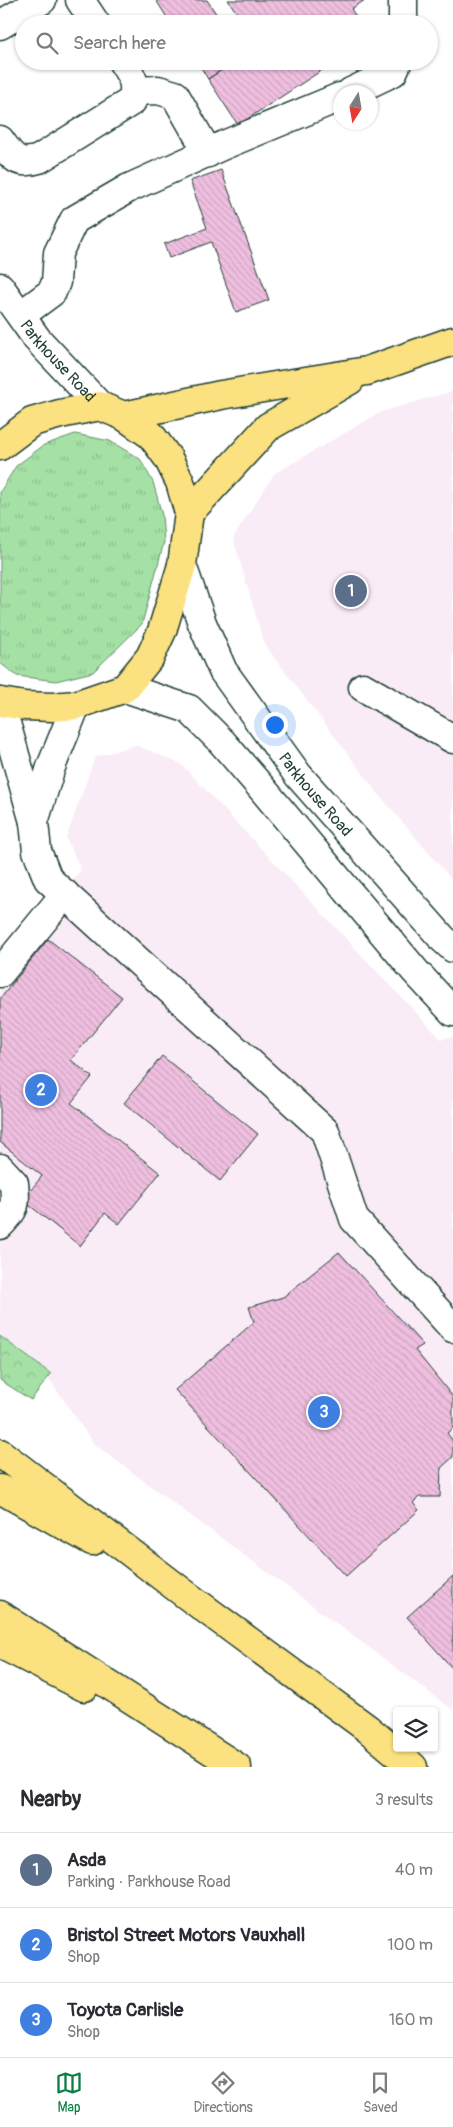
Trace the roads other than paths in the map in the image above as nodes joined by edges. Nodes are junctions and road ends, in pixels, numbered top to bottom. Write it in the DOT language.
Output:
graph roads {
  1 [pos="42,0"];
  2 [pos="80,0"];
  3 [pos="403,0"];
  4 [pos="17,15"];
  5 [pos="90,15"];
  6 [pos="403,15"];
  7 [pos="15,16"];
  8 [pos="0,25"];
  9 [pos="128,70"];
  10 [pos="389,70"];
  11 [pos="363,85"];
  12 [pos="136,91"];
  13 [pos="333,100"];
  14 [pos="0,140"];
  15 [pos="208,153"];
  16 [pos="0,287"];
  17 [pos="21,315"];
  18 [pos="453,341"];
  19 [pos="367,371"];
  20 [pos="112,411"];
  21 [pos="0,446"];
  22 [pos="189,513"];
  23 [pos="182,565"];
  24 [pos="363,687"];
  25 [pos="125,688"];
  26 [pos="0,702"];
  27 [pos="76,706"];
  28 [pos="453,739"];
  29 [pos="34,822"];
  30 [pos="65,894"];
  31 [pos="453,948"];
  32 [pos="0,973"];
  33 [pos="453,1012"];
  34 [pos="0,1168"];
  35 [pos="0,1225"];
  36 [pos="453,1328"];
  37 [pos="0,1453"];
  38 [pos="0,1489"];
  39 [pos="185,1594"];
  40 [pos="0,1615"];
  41 [pos="0,1644"];
  42 [pos="232,1763"];
  43 [pos="413,1767"];
  1 -- 4 [label="street"];
  2 -- 5 [label="street"];
  3 -- 6 [label="street"];
  7 -- 8 [label="street"];
  9 -- 12 [label="street"];
  10 -- 11 [label="street"];
  12 -- 14 [label="street"];
  12 -- 15 [label="street"];
  13 -- 15 [label="street"];
  15 -- 17 [label="street"];
  16 -- 17 [label="street, Parkhouse Road"];
  17 -- 20 [label="street, Parkhouse Road"];
  18 -- 19 [label="highway"];
  19 -- 20 [label="highway"];
  19 -- 22 [label="highway"];
  20 -- 21 [label="highway"];
  20 -- 22 [label="highway"];
  22 -- 23 [label="highway"];
  23 -- 25 [label="highway"];
  23 -- 31 [label="street, Parkhouse Road"];
  24 -- 28 [label="street"];
  25 -- 27 [label="highway"];
  25 -- 33 [label="street"];
  26 -- 27 [label="highway"];
  26 -- 29 [label="street"];
  27 -- 29 [label="street"];
  29 -- 30 [label="street"];
  30 -- 32 [label="street"];
  30 -- 36 [label="street"];
  34 -- 35 [label="street"];
  37 -- 39 [label="highway"];
  38 -- 39 [label="highway"];
  39 -- 43 [label="highway"];
  40 -- 42 [label="highway"];
  41 -- 42 [label="highway"];
}
